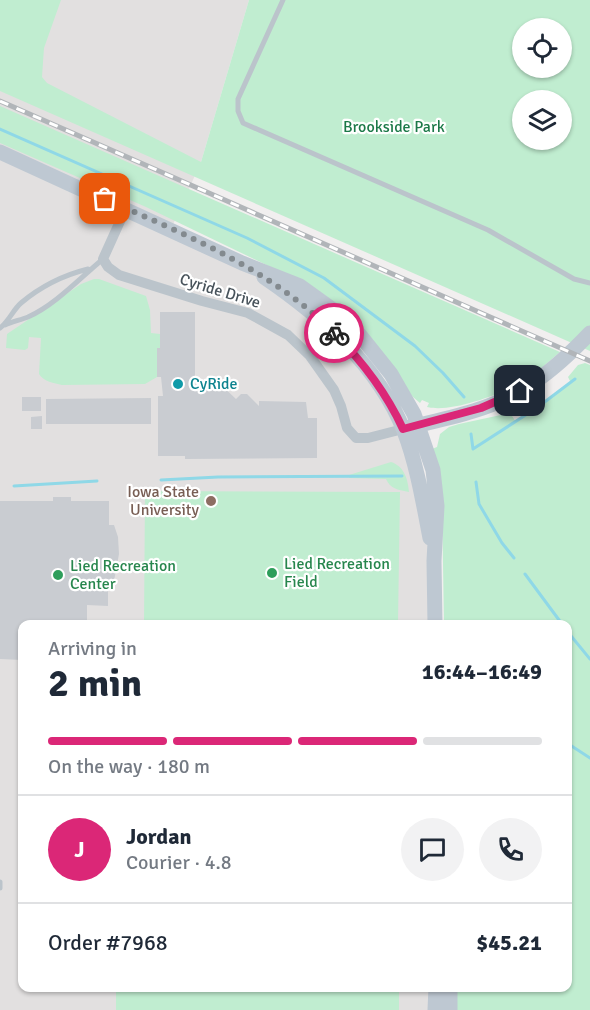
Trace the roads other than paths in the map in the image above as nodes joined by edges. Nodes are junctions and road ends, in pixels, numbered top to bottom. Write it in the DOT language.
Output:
graph roads {
  1 [pos="283,0"];
  2 [pos="0,152"];
  3 [pos="126,208"];
  4 [pos="103,259"];
  5 [pos="242,263"];
  6 [pos="89,269"];
  7 [pos="590,283"];
  8 [pos="2,326"];
  9 [pos="590,333"];
  10 [pos="407,401"];
  11 [pos="463,413"];
  12 [pos="419,425"];
  13 [pos="403,429"];
  14 [pos="434,561"];
  15 [pos="435,620"];
  16 [pos="0,882"];
  17 [pos="0,888"];
  18 [pos="436,992"];
  19 [pos="450,992"];
  20 [pos="435,1010"];
  21 [pos="450,1010"];
  1 -- 7 [label="lane"];
  2 -- 3 [label="main road"];
  3 -- 4 [label="street"];
  3 -- 5 [label="main road"];
  4 -- 6 [label="lane"];
  4 -- 13 [label="street, Cyride Drive"];
  5 -- 10 [label="main road"];
  5 -- 13 [label="main road"];
  6 -- 8 [label="lane"];
  6 -- 8 [label="lane"];
  9 -- 11 [label="main road"];
  10 -- 11 [label="main road"];
  10 -- 12 [label="main road"];
  11 -- 12 [label="main road"];
  12 -- 13 [label="main road"];
  12 -- 14 [label="main road"];
  13 -- 14 [label="main road"];
  14 -- 15 [label="main road"];
  16 -- 17 [label="lane"];
  18 -- 20 [label="main road"];
  19 -- 21 [label="main road"];
}
